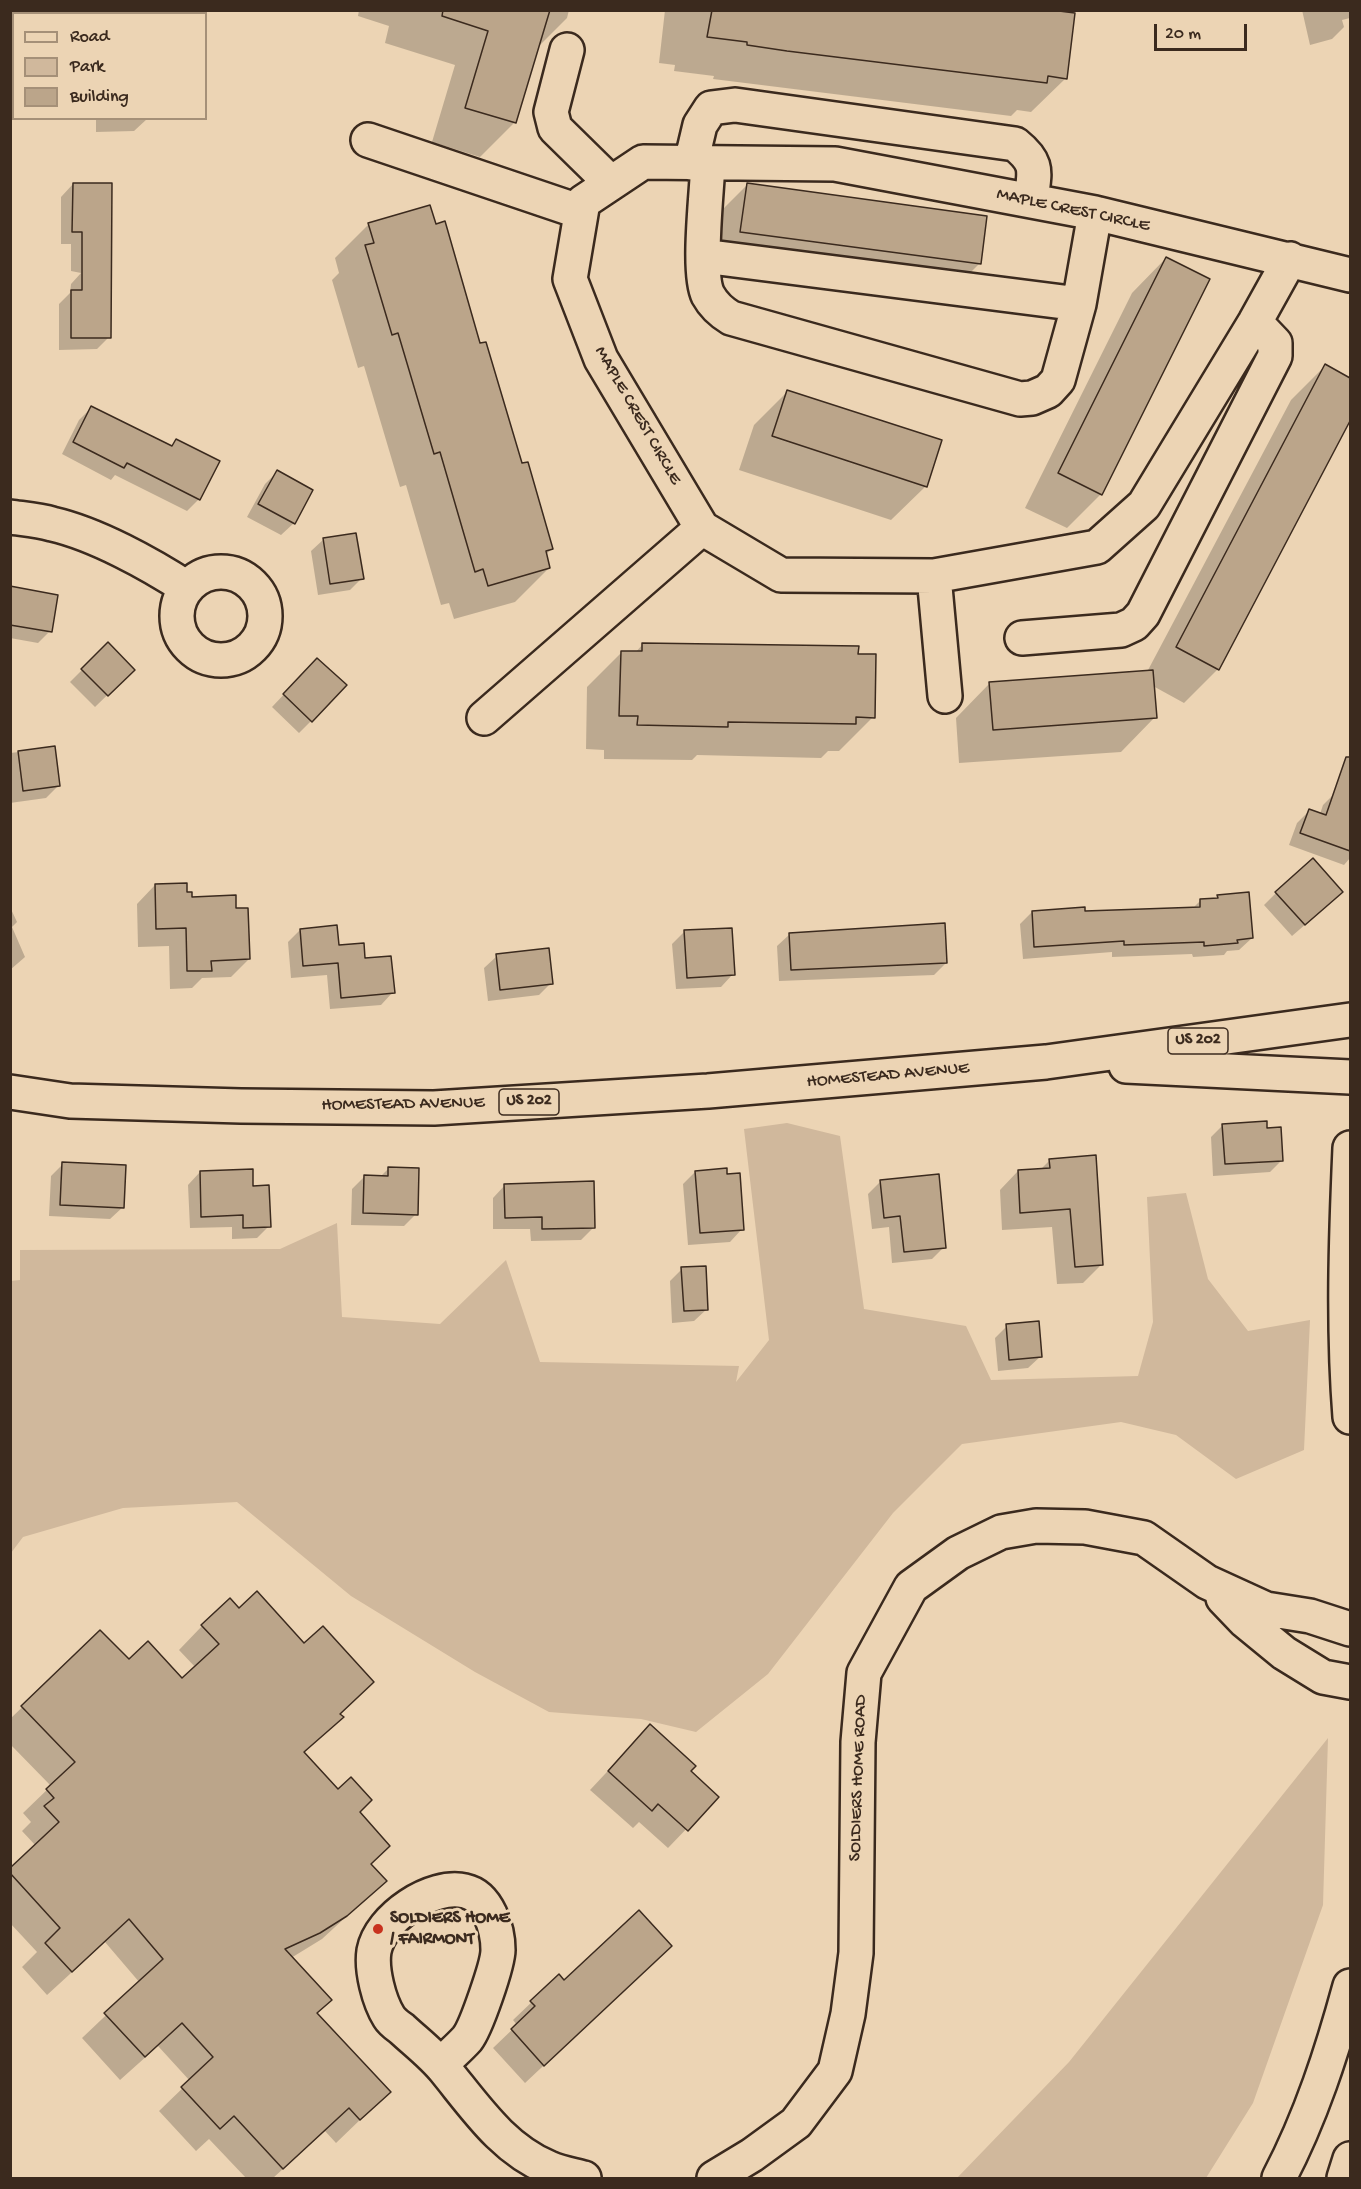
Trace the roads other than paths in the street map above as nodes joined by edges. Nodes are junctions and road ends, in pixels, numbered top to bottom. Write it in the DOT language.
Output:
graph roads {
  1 [pos="567,50"];
  2 [pos="368,140"];
  3 [pos="700,163"];
  4 [pos="611,183"];
  5 [pos="1031,201"];
  6 [pos="581,212"];
  7 [pos="1095,213"];
  8 [pos="704,256"];
  9 [pos="1290,259"];
  10 [pos="1350,275"];
  11 [pos="1350,284"];
  12 [pos="1078,304"];
  13 [pos="1255,322"];
  14 [pos="10,517"];
  15 [pos="702,528"];
  16 [pos="934,576"];
  17 [pos="187,588"];
  18 [pos="1022,638"];
  19 [pos="945,696"];
  20 [pos="483,718"];
  21 [pos="1350,1020"];
  22 [pos="1046,1062"];
  23 [pos="1350,1077"];
  24 [pos="10,1092"];
  25 [pos="1350,1148"];
  26 [pos="1350,1417"];
  27 [pos="1207,1582"];
  28 [pos="1350,1629"];
  29 [pos="1350,1682"];
  30 [pos="1350,1986"];
  31 [pos="441,2065"];
  32 [pos="1350,2159"];
  33 [pos="584,2178"];
  34 [pos="714,2178"];
  35 [pos="1279,2178"];
  36 [pos="1344,2178"];
  1 -- 4 [label="street"];
  2 -- 6 [label="street"];
  3 -- 4 [label="street, MAPLE CREST CIRCLE"];
  3 -- 5 [label="street, MAPLE CREST CIRCLE"];
  3 -- 5 [label="street"];
  3 -- 8 [label="street"];
  4 -- 6 [label="street, MAPLE CREST CIRCLE"];
  5 -- 7 [label="street, MAPLE CREST CIRCLE"];
  6 -- 15 [label="street, MAPLE CREST CIRCLE"];
  7 -- 9 [label="street, MAPLE CREST CIRCLE"];
  7 -- 12 [label="street"];
  8 -- 12 [label="street"];
  8 -- 12 [label="street"];
  9 -- 10 [label="street, MAPLE CREST CIRCLE"];
  9 -- 11 [label="street, MAPLE CREST CIRCLE"];
  9 -- 13 [label="street, MAPLE CREST CIRCLE"];
  13 -- 16 [label="street, MAPLE CREST CIRCLE"];
  13 -- 18 [label="street"];
  14 -- 17 [label="street"];
  15 -- 16 [label="street, MAPLE CREST CIRCLE"];
  15 -- 20 [label="street"];
  16 -- 19 [label="street"];
  21 -- 22 [label="street, HOMESTEAD AVENUE / US 202"];
  22 -- 23 [label="street, HOMESTEAD AVENUE / US 202"];
  22 -- 24 [label="street, HOMESTEAD AVENUE / US 202"];
  25 -- 26 [label="street"];
  27 -- 28 [label="street, SOLDIERS HOME ROAD"];
  27 -- 29 [label="street, SOLDIERS HOME ROAD"];
  27 -- 34 [label="street, SOLDIERS HOME ROAD"];
  30 -- 35 [label="street"];
  31 -- 31 [label="street"];
  31 -- 33 [label="street"];
  32 -- 36 [label="street"];
}
